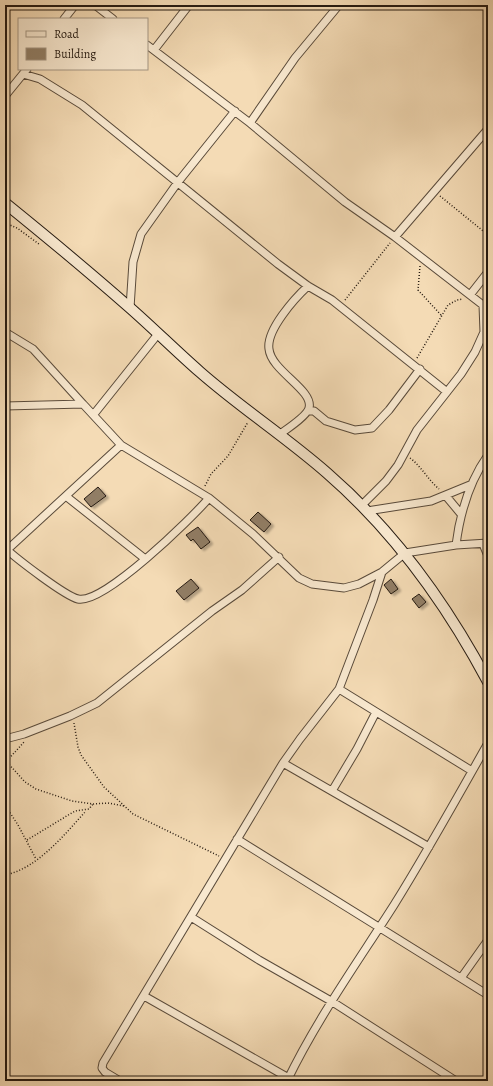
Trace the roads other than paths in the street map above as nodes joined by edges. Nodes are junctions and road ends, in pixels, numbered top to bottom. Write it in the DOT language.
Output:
graph roads {
  1 [pos="75,5"];
  2 [pos="95,5"];
  3 [pos="189,5"];
  4 [pos="339,5"];
  5 [pos="65,18"];
  6 [pos="112,18"];
  7 [pos="148,46"];
  8 [pos="154,50"];
  9 [pos="25,71"];
  10 [pos="5,96"];
  11 [pos="235,111"];
  12 [pos="250,123"];
  13 [pos="488,129"];
  14 [pos="178,182"];
  15 [pos="5,203"];
  16 [pos="395,237"];
  17 [pos="488,272"];
  18 [pos="308,286"];
  19 [pos="471,297"];
  20 [pos="486,307"];
  21 [pos="130,308"];
  22 [pos="5,332"];
  23 [pos="158,334"];
  24 [pos="417,367"];
  25 [pos="447,392"];
  26 [pos="83,404"];
  27 [pos="5,406"];
  28 [pos="308,411"];
  29 [pos="94,414"];
  30 [pos="280,434"];
  31 [pos="121,445"];
  32 [pos="488,455"];
  33 [pos="470,485"];
  34 [pos="446,496"];
  35 [pos="67,497"];
  36 [pos="208,498"];
  37 [pos="365,508"];
  38 [pos="461,514"];
  39 [pos="485,543"];
  40 [pos="456,545"];
  41 [pos="6,549"];
  42 [pos="406,553"];
  43 [pos="488,556"];
  44 [pos="279,557"];
  45 [pos="144,558"];
  46 [pos="382,572"];
  47 [pos="488,682"];
  48 [pos="340,689"];
  49 [pos="376,712"];
  50 [pos="5,739"];
  51 [pos="488,743"];
  52 [pos="283,763"];
  53 [pos="472,771"];
  54 [pos="332,791"];
  55 [pos="237,840"];
  56 [pos="429,847"];
  57 [pos="191,916"];
  58 [pos="380,928"];
  59 [pos="488,940"];
  60 [pos="461,978"];
  61 [pos="488,995"];
  62 [pos="144,996"];
  63 [pos="331,1001"];
  64 [pos="290,1080"];
  65 [pos="120,1081"];
  66 [pos="456,1081"];
  1 -- 5 [label="street"];
  2 -- 6 [label="street"];
  3 -- 8 [label="street"];
  4 -- 12 [label="street"];
  7 -- 8 [label="street"];
  8 -- 11 [label="street"];
  9 -- 10 [label="street"];
  9 -- 14 [label="street"];
  11 -- 12 [label="street"];
  11 -- 14 [label="street"];
  12 -- 16 [label="street"];
  13 -- 16 [label="street"];
  14 -- 18 [label="street"];
  14 -- 21 [label="street"];
  15 -- 21 [label="street"];
  16 -- 19 [label="street"];
  17 -- 19 [label="street"];
  18 -- 24 [label="street"];
  18 -- 28 [label="street"];
  19 -- 20 [label="street"];
  20 -- 25 [label="street"];
  21 -- 23 [label="street"];
  22 -- 26 [label="street"];
  23 -- 29 [label="street"];
  23 -- 30 [label="street"];
  24 -- 25 [label="street"];
  24 -- 28 [label="street"];
  25 -- 37 [label="street"];
  26 -- 27 [label="street"];
  26 -- 29 [label="street"];
  28 -- 30 [label="street"];
  29 -- 31 [label="street"];
  30 -- 37 [label="street"];
  31 -- 35 [label="street"];
  31 -- 36 [label="street"];
  32 -- 33 [label="street"];
  33 -- 34 [label="street"];
  33 -- 38 [label="street"];
  34 -- 37 [label="street"];
  34 -- 38 [label="street"];
  35 -- 41 [label="street"];
  35 -- 45 [label="street"];
  36 -- 44 [label="street"];
  36 -- 45 [label="street"];
  37 -- 42 [label="street"];
  38 -- 40 [label="street"];
  39 -- 40 [label="street"];
  39 -- 43 [label="street"];
  40 -- 42 [label="street"];
  41 -- 45 [label="street"];
  42 -- 46 [label="street"];
  42 -- 47 [label="street"];
  44 -- 46 [label="street"];
  44 -- 50 [label="street"];
  46 -- 48 [label="street"];
  48 -- 49 [label="street"];
  48 -- 52 [label="street"];
  49 -- 53 [label="street"];
  49 -- 54 [label="street"];
  51 -- 53 [label="street"];
  52 -- 54 [label="street"];
  52 -- 55 [label="street"];
  53 -- 56 [label="street"];
  54 -- 56 [label="street"];
  55 -- 57 [label="street"];
  55 -- 58 [label="street"];
  56 -- 58 [label="street"];
  57 -- 62 [label="street"];
  57 -- 63 [label="street"];
  58 -- 60 [label="street"];
  58 -- 63 [label="street"];
  59 -- 60 [label="street"];
  60 -- 61 [label="street"];
  62 -- 64 [label="street"];
  62 -- 65 [label="street"];
  63 -- 64 [label="street"];
  63 -- 66 [label="street"];
}
